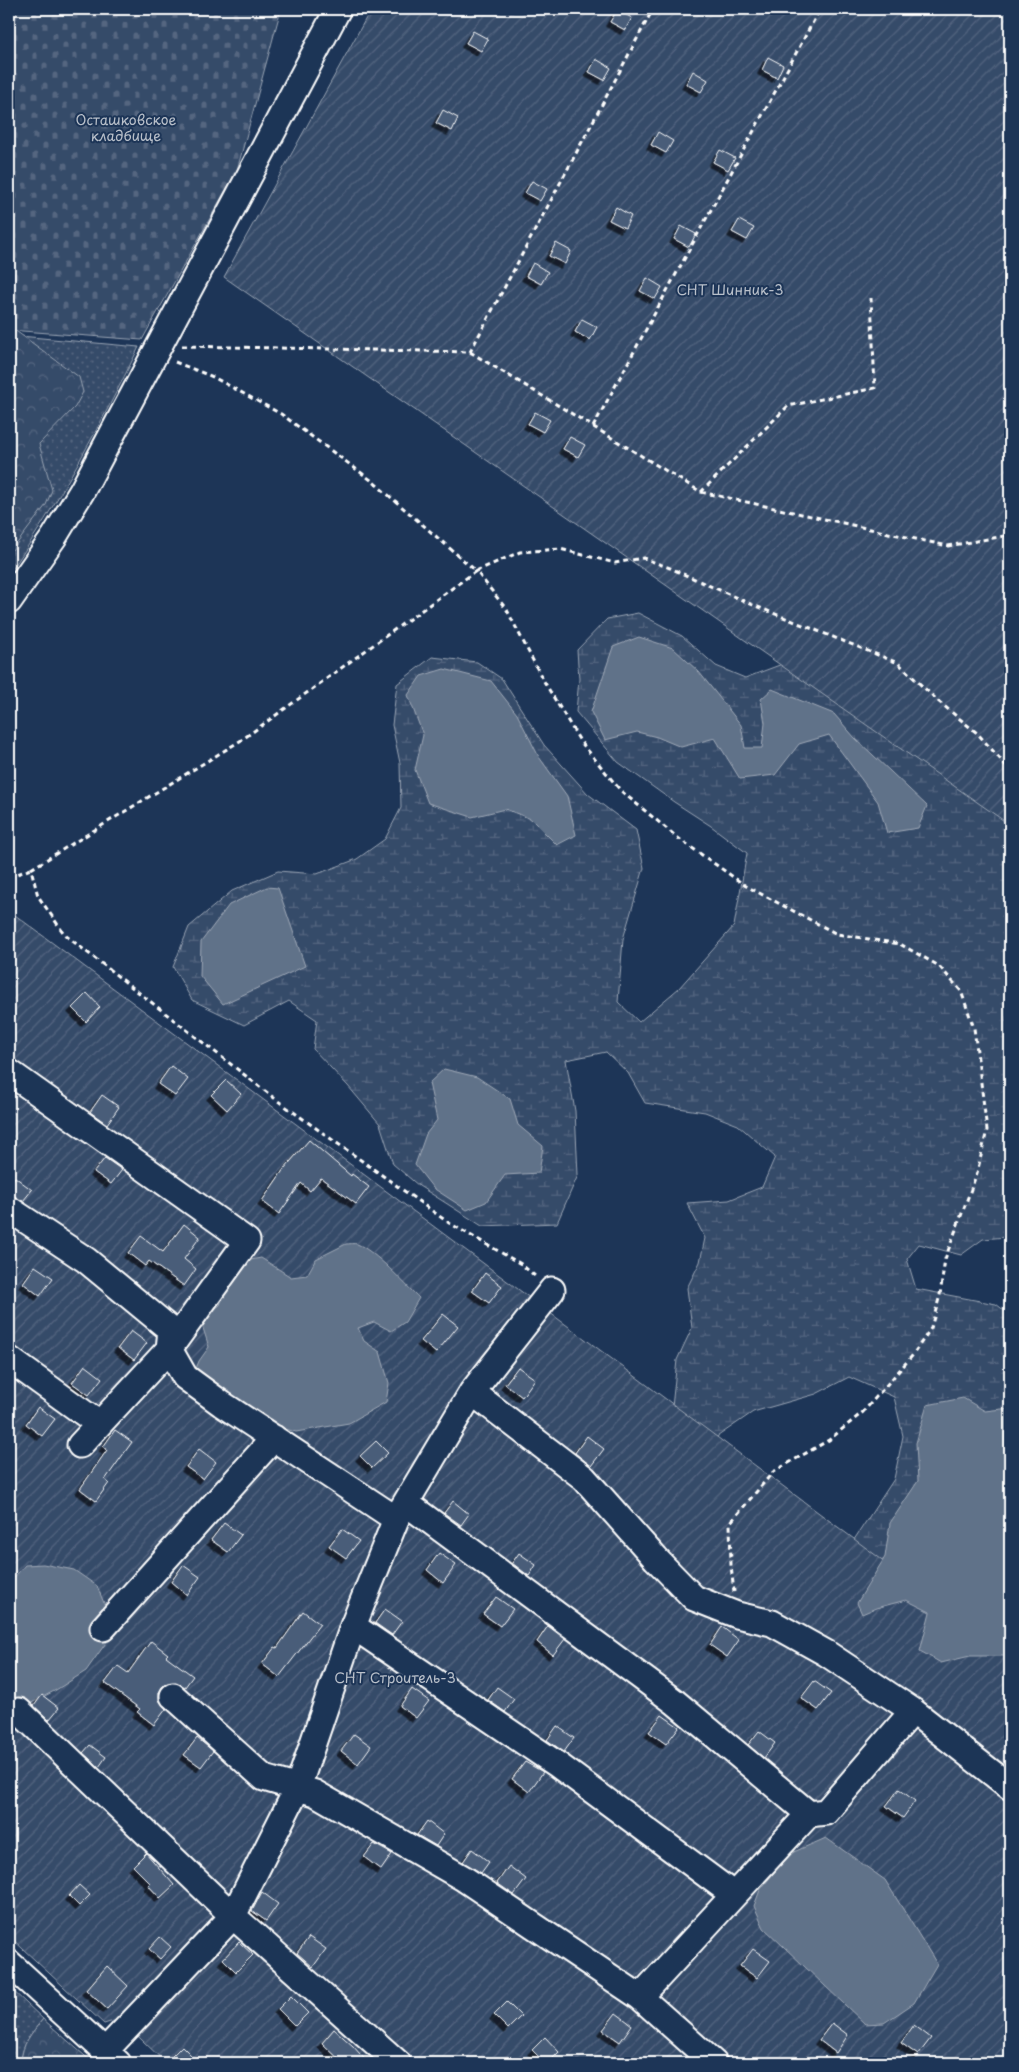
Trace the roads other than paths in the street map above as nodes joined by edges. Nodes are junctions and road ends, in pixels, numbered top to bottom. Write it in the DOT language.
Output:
graph roads {
  1 [pos="338,9"];
  2 [pos="9,601"];
  3 [pos="9,1072"];
  4 [pos="9,1209"];
  5 [pos="552,1290"];
  6 [pos="169,1349"];
  7 [pos="9,1359"];
  8 [pos="472,1392"];
  9 [pos="99,1424"];
  10 [pos="274,1438"];
  11 [pos="80,1444"];
  12 [pos="401,1511"];
  13 [pos="353,1626"];
  14 [pos="103,1628"];
  15 [pos="173,1696"];
  16 [pos="19,1711"];
  17 [pos="913,1711"];
  18 [pos="298,1786"];
  19 [pos="1010,1786"];
  20 [pos="809,1814"];
  21 [pos="734,1895"];
  22 [pos="233,1916"];
  23 [pos="9,1963"];
  24 [pos="640,1997"];
  25 [pos="112,2057"];
  26 [pos="398,2063"];
  27 [pos="714,2063"];
  1 -- 2 [label="street"];
  3 -- 6 [label="street"];
  4 -- 6 [label="street"];
  5 -- 8 [label="street"];
  6 -- 9 [label="street"];
  6 -- 10 [label="street"];
  7 -- 9 [label="street"];
  8 -- 12 [label="street"];
  8 -- 17 [label="street"];
  9 -- 11 [label="street"];
  10 -- 12 [label="street"];
  10 -- 14 [label="street"];
  12 -- 13 [label="street"];
  12 -- 20 [label="street"];
  13 -- 18 [label="street"];
  13 -- 21 [label="street"];
  15 -- 18 [label="street"];
  16 -- 22 [label="street"];
  17 -- 19 [label="street"];
  17 -- 20 [label="street"];
  18 -- 22 [label="street"];
  18 -- 24 [label="street"];
  20 -- 21 [label="street"];
  21 -- 24 [label="street"];
  22 -- 25 [label="street"];
  22 -- 26 [label="street"];
  23 -- 25 [label="street"];
  24 -- 27 [label="street"];
}
